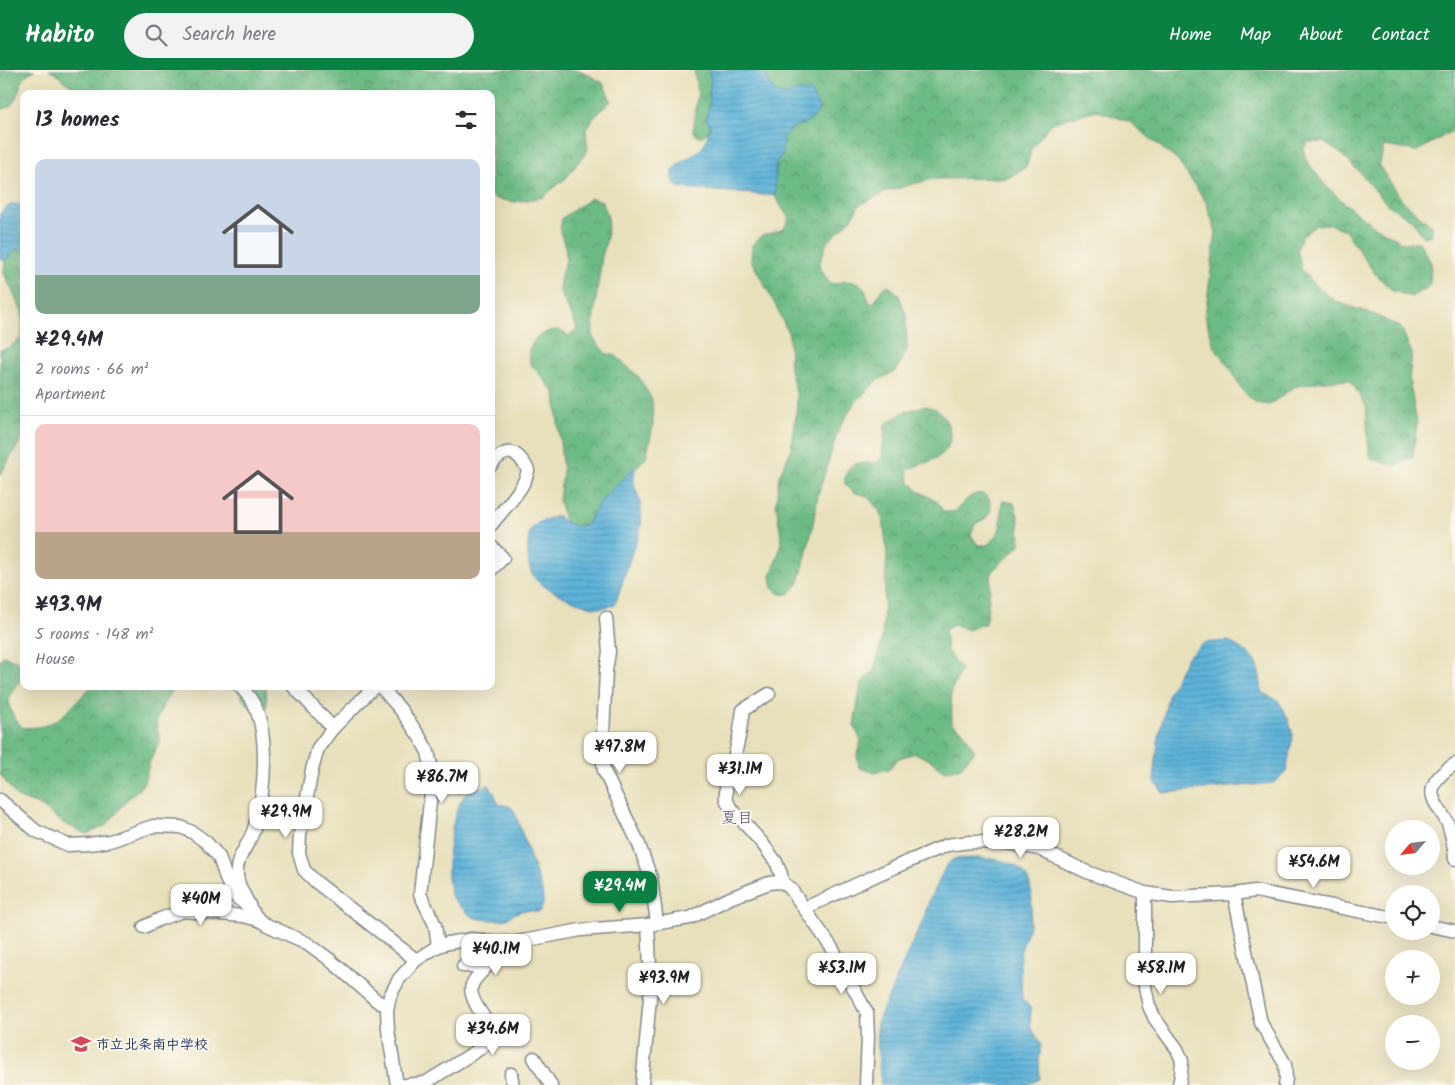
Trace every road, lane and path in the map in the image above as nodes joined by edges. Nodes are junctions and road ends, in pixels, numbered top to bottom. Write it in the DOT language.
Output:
graph roads {
  1 [pos="495,459"];
  2 [pos="495,520"];
  3 [pos="495,550"];
  4 [pos="495,566"];
  5 [pos="606,618"];
  6 [pos="243,690"];
  7 [pos="297,690"];
  8 [pos="370,690"];
  9 [pos="384,690"];
  10 [pos="769,694"];
  11 [pos="333,728"];
  12 [pos="1455,764"];
  13 [pos="0,800"];
  14 [pos="1455,859"];
  15 [pos="782,882"];
  16 [pos="1145,893"];
  17 [pos="1234,894"];
  18 [pos="250,908"];
  19 [pos="805,908"];
  20 [pos="1385,916"];
  21 [pos="259,920"];
  22 [pos="652,924"];
  23 [pos="144,928"];
  24 [pos="1440,928"];
  25 [pos="1455,930"];
  26 [pos="512,943"];
  27 [pos="438,946"];
  28 [pos="416,960"];
  29 [pos="464,966"];
  30 [pos="486,966"];
  31 [pos="388,1004"];
  32 [pos="534,1058"];
  33 [pos="397,1085"];
  34 [pos="404,1085"];
  35 [pos="551,1085"];
  36 [pos="642,1085"];
  37 [pos="866,1085"];
  38 [pos="1179,1085"];
  39 [pos="1285,1085"];
  1 -- 2 [label="street"];
  3 -- 4 [label="street"];
  5 -- 22 [label="street"];
  6 -- 18 [label="street"];
  7 -- 11 [label="street"];
  8 -- 11 [label="street"];
  9 -- 27 [label="street"];
  10 -- 15 [label="street"];
  11 -- 28 [label="street"];
  12 -- 14 [label="street"];
  13 -- 18 [label="street"];
  15 -- 19 [label="street"];
  15 -- 22 [label="street"];
  16 -- 17 [label="street"];
  16 -- 19 [label="street"];
  16 -- 38 [label="street"];
  17 -- 20 [label="street"];
  17 -- 39 [label="street"];
  18 -- 21 [label="street"];
  19 -- 37 [label="street"];
  21 -- 23 [label="street"];
  21 -- 31 [label="street"];
  22 -- 26 [label="street"];
  22 -- 36 [label="street"];
  24 -- 25 [label="street"];
  26 -- 27 [label="street"];
  26 -- 30 [label="street"];
  27 -- 28 [label="street"];
  28 -- 31 [label="street"];
  29 -- 30 [label="street"];
  30 -- 34 [label="street"];
  31 -- 33 [label="street"];
  32 -- 35 [label="street"];
}
